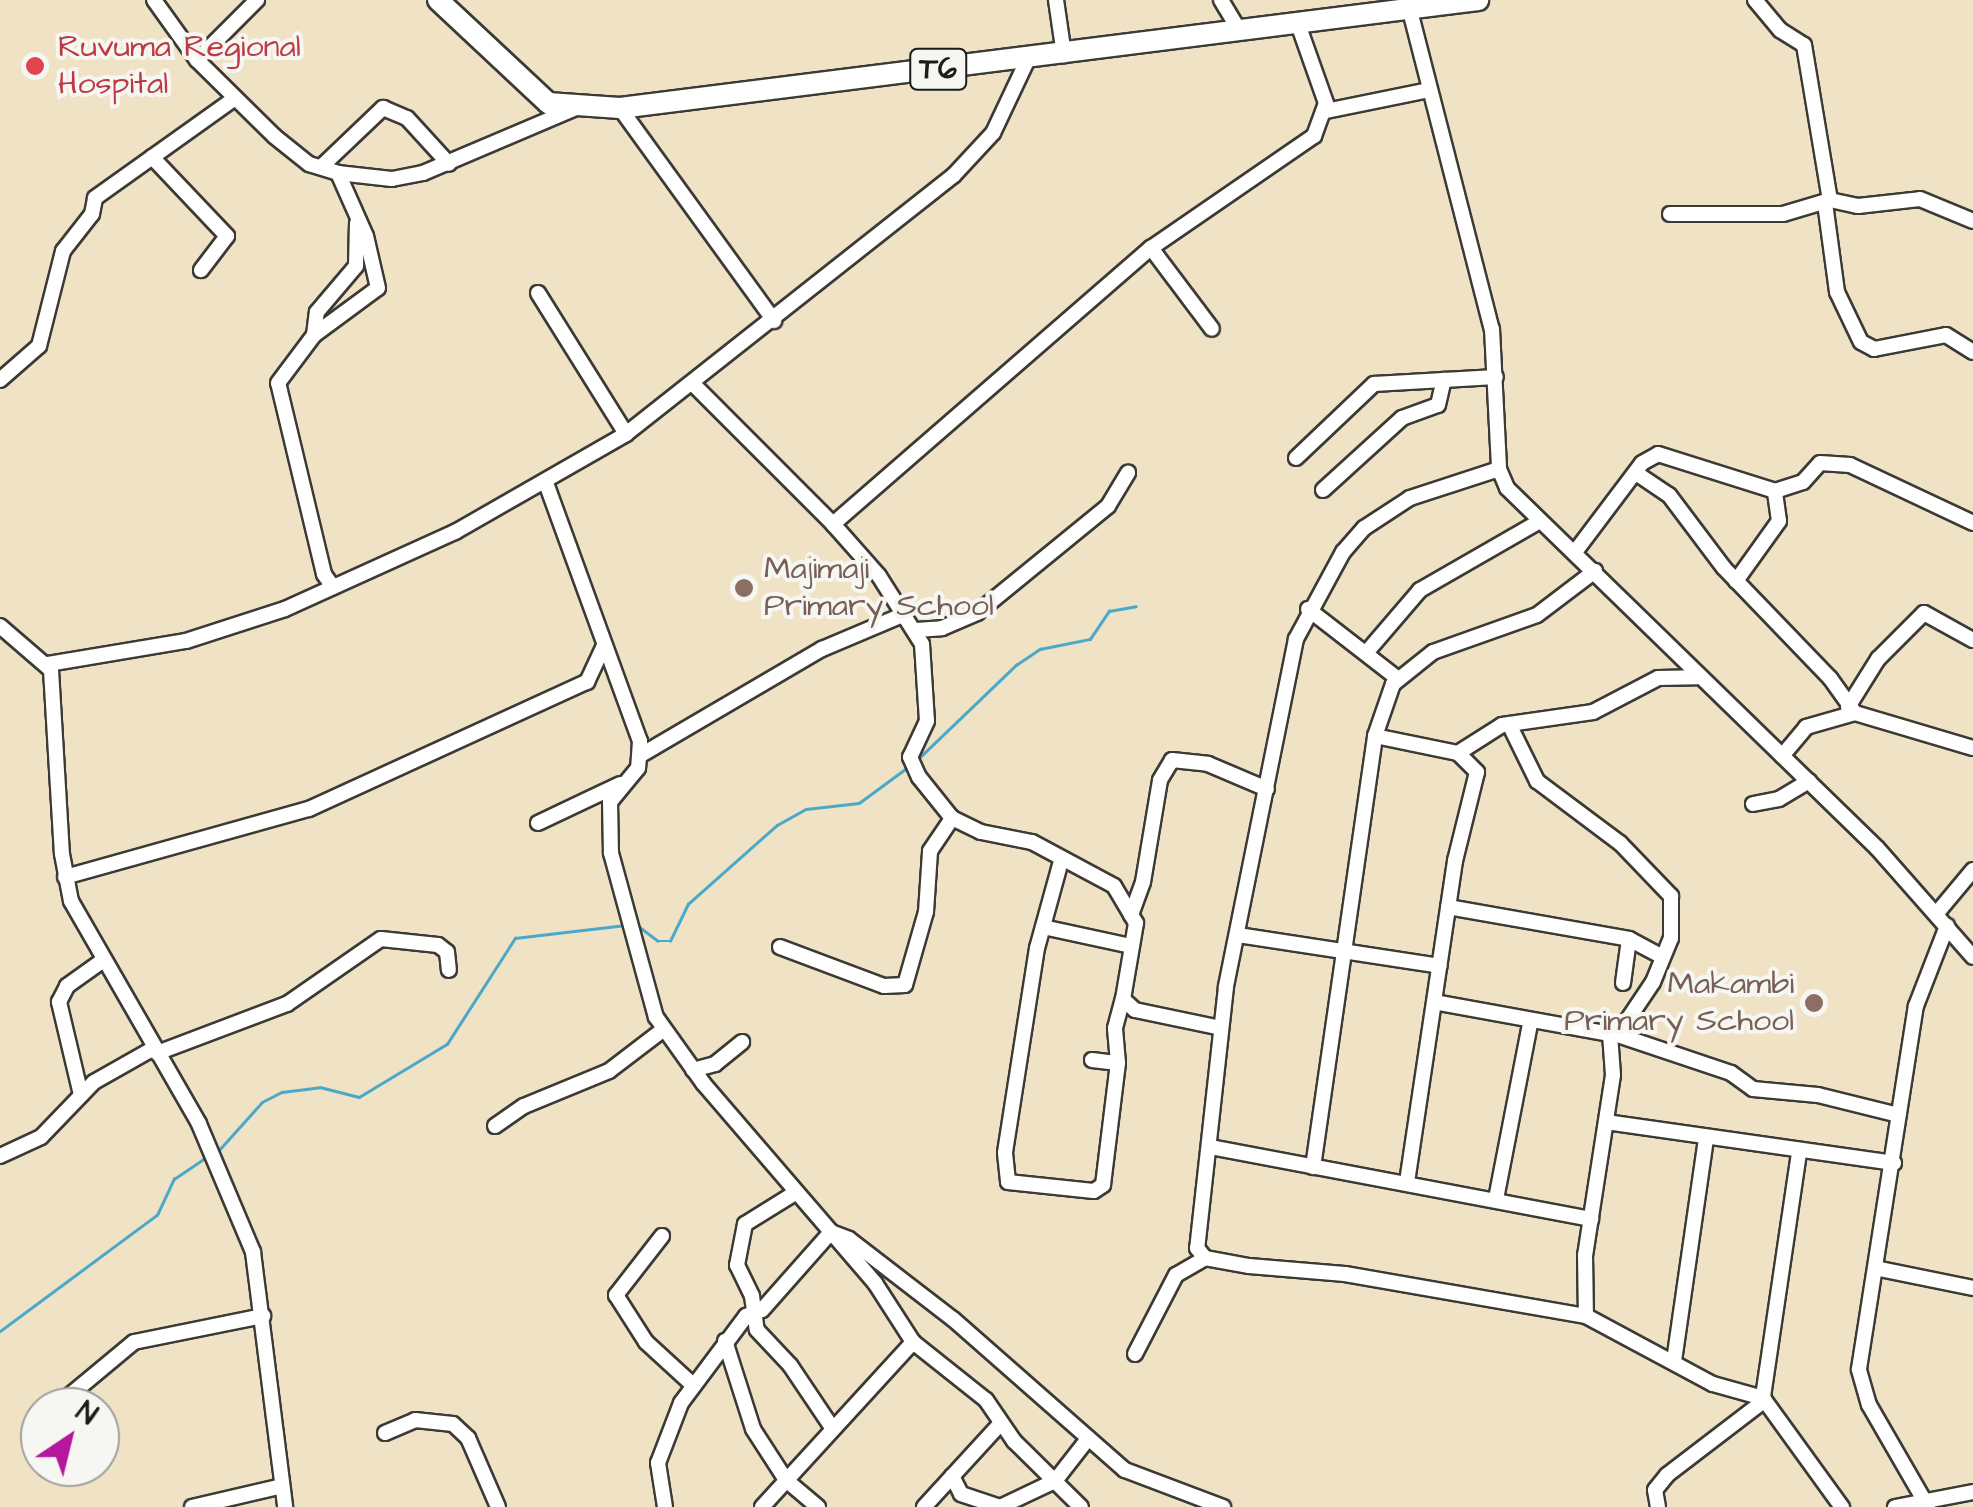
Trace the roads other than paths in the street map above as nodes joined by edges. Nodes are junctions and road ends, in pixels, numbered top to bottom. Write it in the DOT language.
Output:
graph roads {
  1 [pos="154,0"];
  2 [pos="257,0"];
  3 [pos="438,0"];
  4 [pos="1056,0"];
  5 [pos="1221,0"];
  6 [pos="1478,0"];
  7 [pos="1755,0"];
  8 [pos="1408,5"];
  9 [pos="1298,24"];
  10 [pos="1238,30"];
  11 [pos="1064,55"];
  12 [pos="1028,59"];
  13 [pos="197,60"];
  14 [pos="1429,90"];
  15 [pos="234,99"];
  16 [pos="577,108"];
  17 [pos="620,108"];
  18 [pos="1326,111"];
  19 [pos="152,156"];
  20 [pos="449,164"];
  21 [pos="322,167"];
  22 [pos="338,173"];
  23 [pos="1828,202"];
  24 [pos="1670,214"];
  25 [pos="358,217"];
  26 [pos="1973,222"];
  27 [pos="1150,248"];
  28 [pos="201,270"];
  29 [pos="538,293"];
  30 [pos="774,320"];
  31 [pos="1212,329"];
  32 [pos="314,336"];
  33 [pos="1973,352"];
  34 [pos="1496,377"];
  35 [pos="0,380"];
  36 [pos="1444,380"];
  37 [pos="692,383"];
  38 [pos="626,434"];
  39 [pos="1296,458"];
  40 [pos="1499,470"];
  41 [pos="1128,473"];
  42 [pos="1636,474"];
  43 [pos="546,483"];
  44 [pos="1323,490"];
  45 [pos="1775,490"];
  46 [pos="1540,521"];
  47 [pos="1973,523"];
  48 [pos="833,524"];
  49 [pos="1575,552"];
  50 [pos="1596,571"];
  51 [pos="1736,581"];
  52 [pos="333,587"];
  53 [pos="1308,609"];
  54 [pos="905,614"];
  55 [pos="0,626"];
  56 [pos="916,630"];
  57 [pos="1973,640"];
  58 [pos="603,647"];
  59 [pos="1366,653"];
  60 [pos="48,664"];
  61 [pos="1697,676"];
  62 [pos="1397,678"];
  63 [pos="1852,710"];
  64 [pos="1509,724"];
  65 [pos="1374,736"];
  66 [pos="1973,748"];
  67 [pos="1458,753"];
  68 [pos="641,755"];
  69 [pos="1782,756"];
  70 [pos="1808,781"];
  71 [pos="620,784"];
  72 [pos="1267,789"];
  73 [pos="1752,804"];
  74 [pos="952,818"];
  75 [pos="538,823"];
  76 [pos="1062,862"];
  77 [pos="1973,870"];
  78 [pos="64,877"];
  79 [pos="1143,882"];
  80 [pos="1114,886"];
  81 [pos="1448,907"];
  82 [pos="1131,915"];
  83 [pos="1942,919"];
  84 [pos="1043,926"];
  85 [pos="1238,935"];
  86 [pos="1629,939"];
  87 [pos="1131,946"];
  88 [pos="780,947"];
  89 [pos="1343,951"];
  90 [pos="1663,957"];
  91 [pos="1973,957"];
  92 [pos="102,961"];
  93 [pos="1440,966"];
  94 [pos="450,970"];
  95 [pos="1623,983"];
  96 [pos="1124,999"];
  97 [pos="1434,1002"];
  98 [pos="1136,1010"];
  99 [pos="1530,1024"];
  100 [pos="1115,1028"];
  101 [pos="1221,1028"];
  102 [pos="664,1029"];
  103 [pos="1614,1034"];
  104 [pos="742,1042"];
  105 [pos="155,1050"];
  106 [pos="1092,1060"];
  107 [pos="1118,1063"];
  108 [pos="693,1070"];
  109 [pos="75,1078"];
  110 [pos="94,1082"];
  111 [pos="82,1095"];
  112 [pos="1899,1115"];
  113 [pos="1606,1122"];
  114 [pos="495,1126"];
  115 [pos="1706,1140"];
  116 [pos="1210,1147"];
  117 [pos="1799,1153"];
  118 [pos="0,1156"];
  119 [pos="1894,1163"];
  120 [pos="1314,1167"];
  121 [pos="1407,1182"];
  122 [pos="794,1192"];
  123 [pos="1496,1199"];
  124 [pos="1591,1220"];
  125 [pos="830,1232"];
  126 [pos="662,1236"];
  127 [pos="1204,1258"];
  128 [pos="1880,1269"];
  129 [pos="1973,1287"];
  130 [pos="755,1312"];
  131 [pos="263,1316"];
  132 [pos="1586,1316"];
  133 [pos="725,1340"];
  134 [pos="913,1342"];
  135 [pos="1136,1354"];
  136 [pos="1674,1361"];
  137 [pos="693,1384"];
  138 [pos="79,1387"];
  139 [pos="1764,1399"];
  140 [pos="1000,1424"];
  141 [pos="831,1426"];
  142 [pos="385,1433"];
  143 [pos="1087,1440"];
  144 [pos="952,1476"];
  145 [pos="786,1480"];
  146 [pos="1055,1481"];
  147 [pos="282,1486"];
  148 [pos="1973,1492"];
  149 [pos="1926,1505"];
  150 [pos="1218,1506"];
  151 [pos="192,1507"];
  152 [pos="284,1507"];
  153 [pos="498,1507"];
  154 [pos="665,1507"];
  155 [pos="762,1507"];
  156 [pos="818,1507"];
  157 [pos="924,1507"];
  158 [pos="1081,1507"];
  159 [pos="1658,1507"];
  160 [pos="1842,1507"];
  161 [pos="1895,1507"];
  1 -- 13 [label="street"];
  2 -- 13 [label="street"];
  3 -- 16 [label="highway, T6"];
  4 -- 11 [label="street"];
  5 -- 10 [label="street"];
  6 -- 8 [label="highway, T6"];
  7 -- 23 [label="street"];
  8 -- 9 [label="highway, T6"];
  8 -- 14 [label="street"];
  9 -- 10 [label="highway, T6"];
  9 -- 18 [label="street"];
  10 -- 11 [label="highway, T6"];
  11 -- 12 [label="highway, T6"];
  12 -- 17 [label="highway, T6"];
  12 -- 30 [label="street"];
  13 -- 15 [label="street"];
  14 -- 18 [label="street"];
  14 -- 34 [label="street"];
  15 -- 19 [label="street"];
  15 -- 21 [label="street"];
  16 -- 17 [label="highway, T6"];
  16 -- 20 [label="street"];
  17 -- 30 [label="street"];
  18 -- 27 [label="street"];
  19 -- 28 [label="street"];
  19 -- 35 [label="street"];
  20 -- 21 [label="street"];
  20 -- 22 [label="street"];
  21 -- 22 [label="street"];
  22 -- 25 [label="street"];
  23 -- 24 [label="street"];
  23 -- 26 [label="street"];
  23 -- 33 [label="street"];
  25 -- 32 [label="street"];
  25 -- 32 [label="street"];
  27 -- 31 [label="street"];
  27 -- 48 [label="street"];
  29 -- 38 [label="street"];
  30 -- 37 [label="street"];
  32 -- 52 [label="street"];
  34 -- 36 [label="street"];
  34 -- 40 [label="street"];
  36 -- 39 [label="street"];
  36 -- 44 [label="street"];
  37 -- 38 [label="street"];
  37 -- 48 [label="street"];
  38 -- 43 [label="street"];
  40 -- 46 [label="street"];
  40 -- 53 [label="street"];
  41 -- 56 [label="street"];
  42 -- 45 [label="street"];
  42 -- 49 [label="street"];
  42 -- 51 [label="street"];
  43 -- 52 [label="street"];
  43 -- 58 [label="street"];
  45 -- 47 [label="street"];
  45 -- 51 [label="street"];
  46 -- 49 [label="street"];
  46 -- 59 [label="street"];
  48 -- 54 [label="street"];
  49 -- 50 [label="street"];
  50 -- 61 [label="street"];
  50 -- 62 [label="street"];
  51 -- 63 [label="street"];
  52 -- 60 [label="street"];
  53 -- 59 [label="street"];
  53 -- 72 [label="street"];
  54 -- 56 [label="street"];
  54 -- 68 [label="street"];
  55 -- 60 [label="street"];
  56 -- 74 [label="street"];
  57 -- 63 [label="street"];
  58 -- 68 [label="street"];
  58 -- 78 [label="street"];
  59 -- 62 [label="street"];
  60 -- 78 [label="street"];
  61 -- 64 [label="street"];
  61 -- 69 [label="street"];
  62 -- 65 [label="street"];
  63 -- 66 [label="street"];
  63 -- 69 [label="street"];
  64 -- 67 [label="street"];
  64 -- 90 [label="street"];
  65 -- 67 [label="street"];
  65 -- 89 [label="street"];
  67 -- 81 [label="street"];
  68 -- 71 [label="street"];
  69 -- 70 [label="street"];
  70 -- 73 [label="street"];
  70 -- 83 [label="street"];
  71 -- 75 [label="street"];
  71 -- 102 [label="street"];
  72 -- 79 [label="street"];
  72 -- 85 [label="street"];
  74 -- 76 [label="street"];
  74 -- 88 [label="street"];
  76 -- 80 [label="street"];
  76 -- 84 [label="street"];
  77 -- 83 [label="street"];
  78 -- 92 [label="street"];
  79 -- 80 [label="street"];
  79 -- 82 [label="street"];
  80 -- 82 [label="street"];
  81 -- 86 [label="street"];
  81 -- 93 [label="street"];
  82 -- 87 [label="street"];
  83 -- 91 [label="street"];
  83 -- 112 [label="street"];
  84 -- 87 [label="street"];
  84 -- 107 [label="street"];
  85 -- 89 [label="street"];
  85 -- 101 [label="street"];
  86 -- 90 [label="street"];
  86 -- 95 [label="street"];
  87 -- 96 [label="street"];
  89 -- 93 [label="street"];
  89 -- 120 [label="street"];
  90 -- 103 [label="street"];
  92 -- 105 [label="street"];
  92 -- 109 [label="street"];
  93 -- 97 [label="street"];
  94 -- 105 [label="street"];
  96 -- 98 [label="street"];
  96 -- 100 [label="street"];
  97 -- 99 [label="street"];
  97 -- 121 [label="street"];
  98 -- 100 [label="street"];
  98 -- 101 [label="street"];
  99 -- 103 [label="street"];
  99 -- 123 [label="street"];
  100 -- 107 [label="street"];
  101 -- 116 [label="street"];
  102 -- 108 [label="street"];
  102 -- 114 [label="street"];
  103 -- 112 [label="street"];
  103 -- 113 [label="street"];
  104 -- 108 [label="street"];
  105 -- 110 [label="street"];
  105 -- 131 [label="street"];
  106 -- 107 [label="street"];
  108 -- 122 [label="street"];
  109 -- 110 [label="street"];
  109 -- 111 [label="street"];
  110 -- 111 [label="street"];
  111 -- 118 [label="street"];
  112 -- 119 [label="street"];
  113 -- 115 [label="street"];
  113 -- 124 [label="street"];
  115 -- 117 [label="street"];
  115 -- 136 [label="street"];
  116 -- 120 [label="street"];
  116 -- 127 [label="street"];
  117 -- 119 [label="street"];
  117 -- 139 [label="street"];
  119 -- 128 [label="street"];
  120 -- 121 [label="street"];
  121 -- 123 [label="street"];
  122 -- 125 [label="street"];
  122 -- 130 [label="street"];
  123 -- 124 [label="street"];
  124 -- 132 [label="street"];
  125 -- 130 [label="street"];
  125 -- 134 [label="street"];
  125 -- 143 [label="street"];
  126 -- 137 [label="street"];
  127 -- 132 [label="street"];
  127 -- 135 [label="street"];
  128 -- 129 [label="street"];
  128 -- 149 [label="street"];
  130 -- 133 [label="street"];
  130 -- 141 [label="street"];
  131 -- 138 [label="street"];
  131 -- 147 [label="street"];
  132 -- 136 [label="street"];
  133 -- 137 [label="street"];
  133 -- 145 [label="street"];
  134 -- 140 [label="street"];
  134 -- 141 [label="street"];
  136 -- 139 [label="street"];
  137 -- 154 [label="street"];
  139 -- 159 [label="street"];
  139 -- 160 [label="street"];
  140 -- 144 [label="street"];
  140 -- 146 [label="street"];
  141 -- 145 [label="street"];
  142 -- 153 [label="street"];
  143 -- 146 [label="street"];
  143 -- 150 [label="street"];
  144 -- 146 [label="street"];
  144 -- 157 [label="street"];
  145 -- 155 [label="street"];
  145 -- 156 [label="street"];
  146 -- 158 [label="street"];
  147 -- 151 [label="street"];
  147 -- 152 [label="street"];
  148 -- 149 [label="street"];
  149 -- 161 [label="street"];
}
